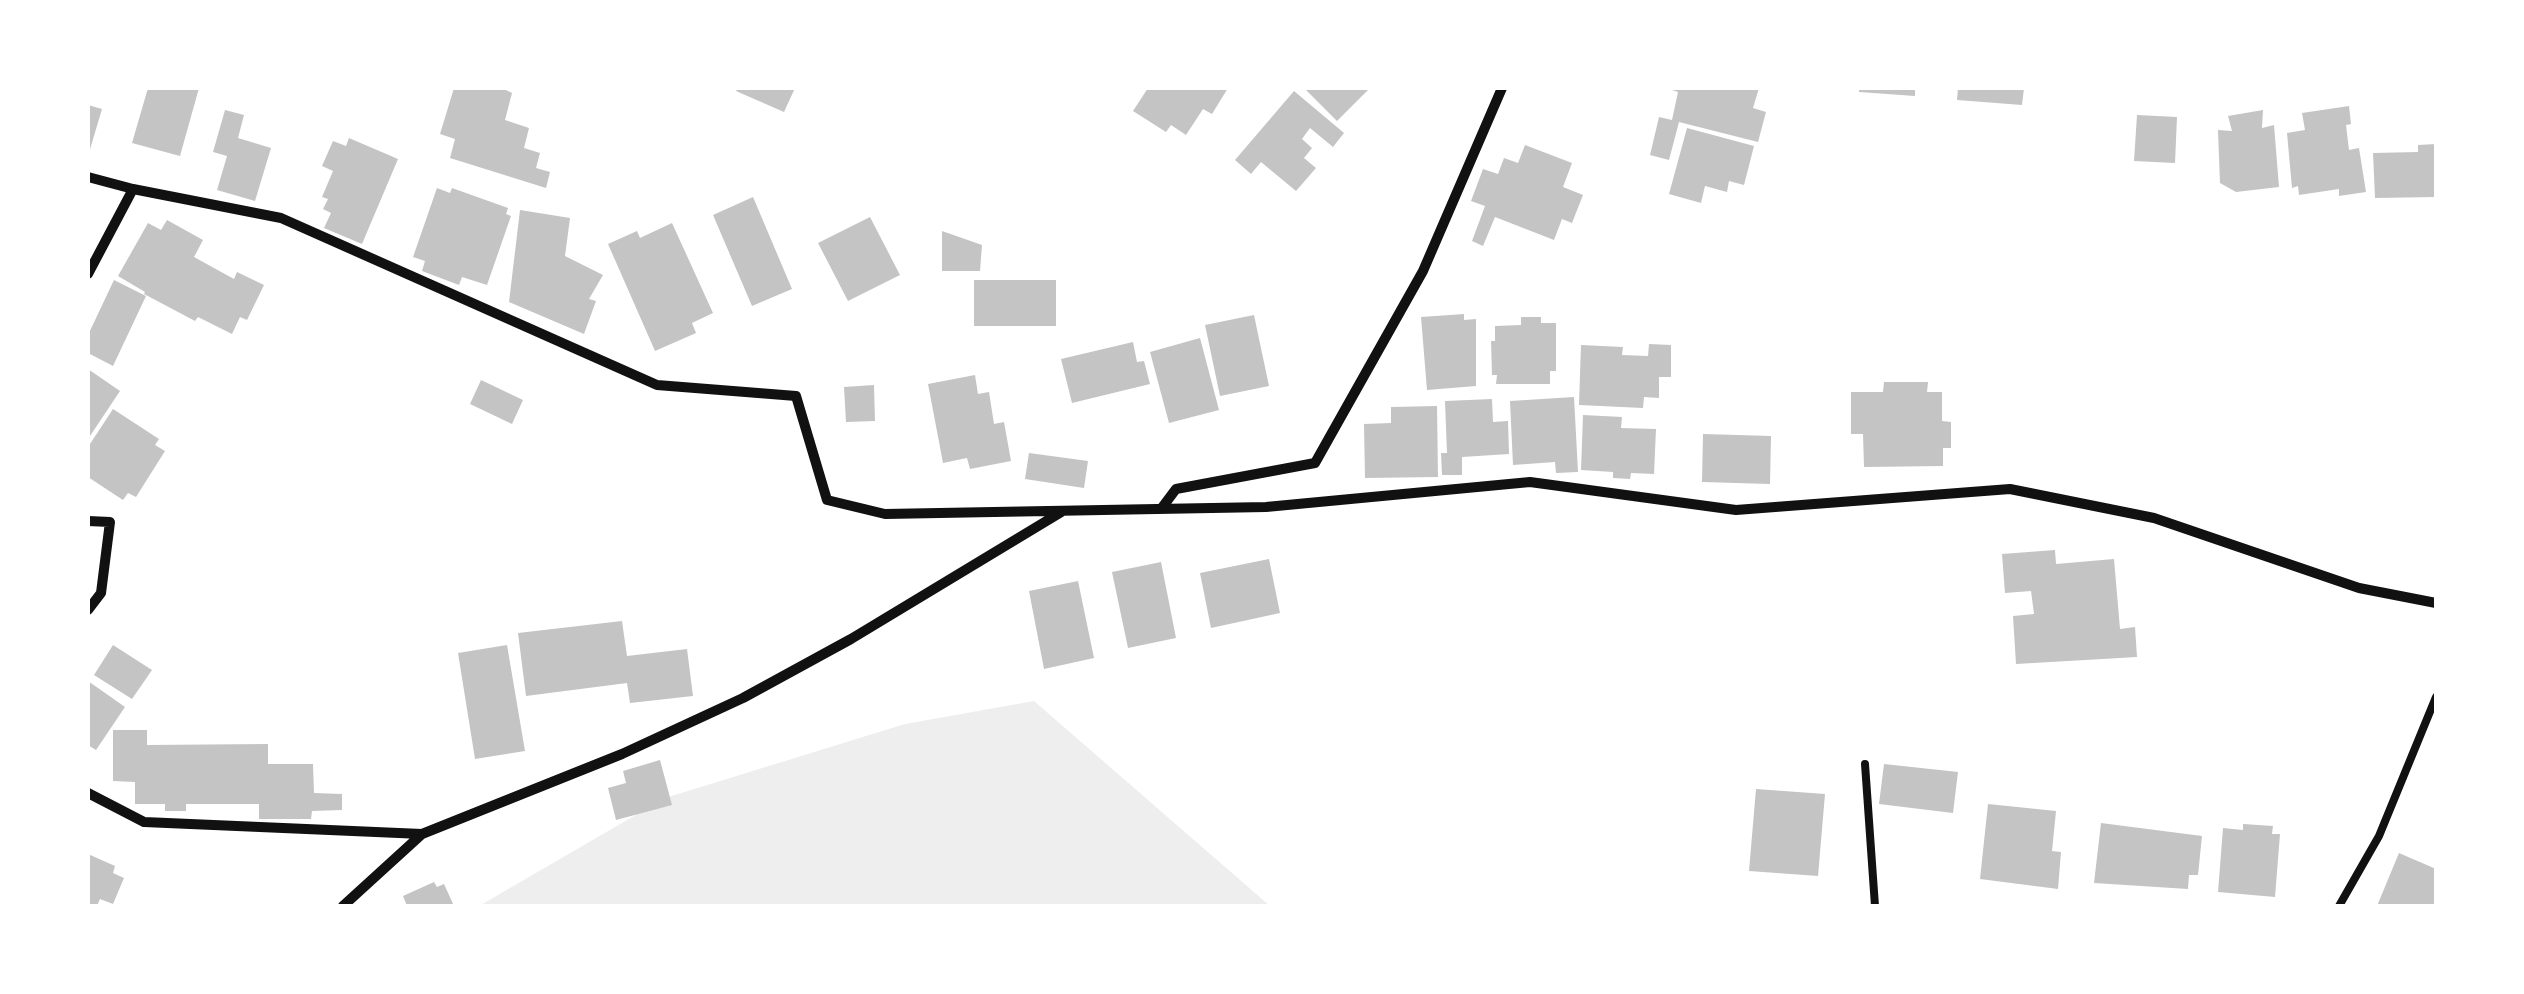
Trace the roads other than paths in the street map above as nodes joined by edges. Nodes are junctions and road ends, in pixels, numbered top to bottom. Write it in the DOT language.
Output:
graph roads {
  1 [pos="1502,88"];
  2 [pos="88,177"];
  3 [pos="133,190"];
  4 [pos="88,274"];
  5 [pos="1161,509"];
  6 [pos="1064,510"];
  7 [pos="88,520"];
  8 [pos="2436,603"];
  9 [pos="88,610"];
  10 [pos="2436,697"];
  11 [pos="1864,764"];
  12 [pos="88,794"];
  13 [pos="422,834"];
  14 [pos="343,906"];
  15 [pos="1875,906"];
  16 [pos="2339,906"];
  1 -- 5 [label="street"];
  2 -- 3 [label="street"];
  3 -- 4 [label="street"];
  3 -- 6 [label="street"];
  5 -- 6 [label="street"];
  5 -- 8 [label="street"];
  6 -- 13 [label="street"];
  7 -- 9 [label="street"];
  10 -- 16 [label="lane"];
  11 -- 15 [label="lane"];
  12 -- 13 [label="street"];
  13 -- 14 [label="street"];
}
